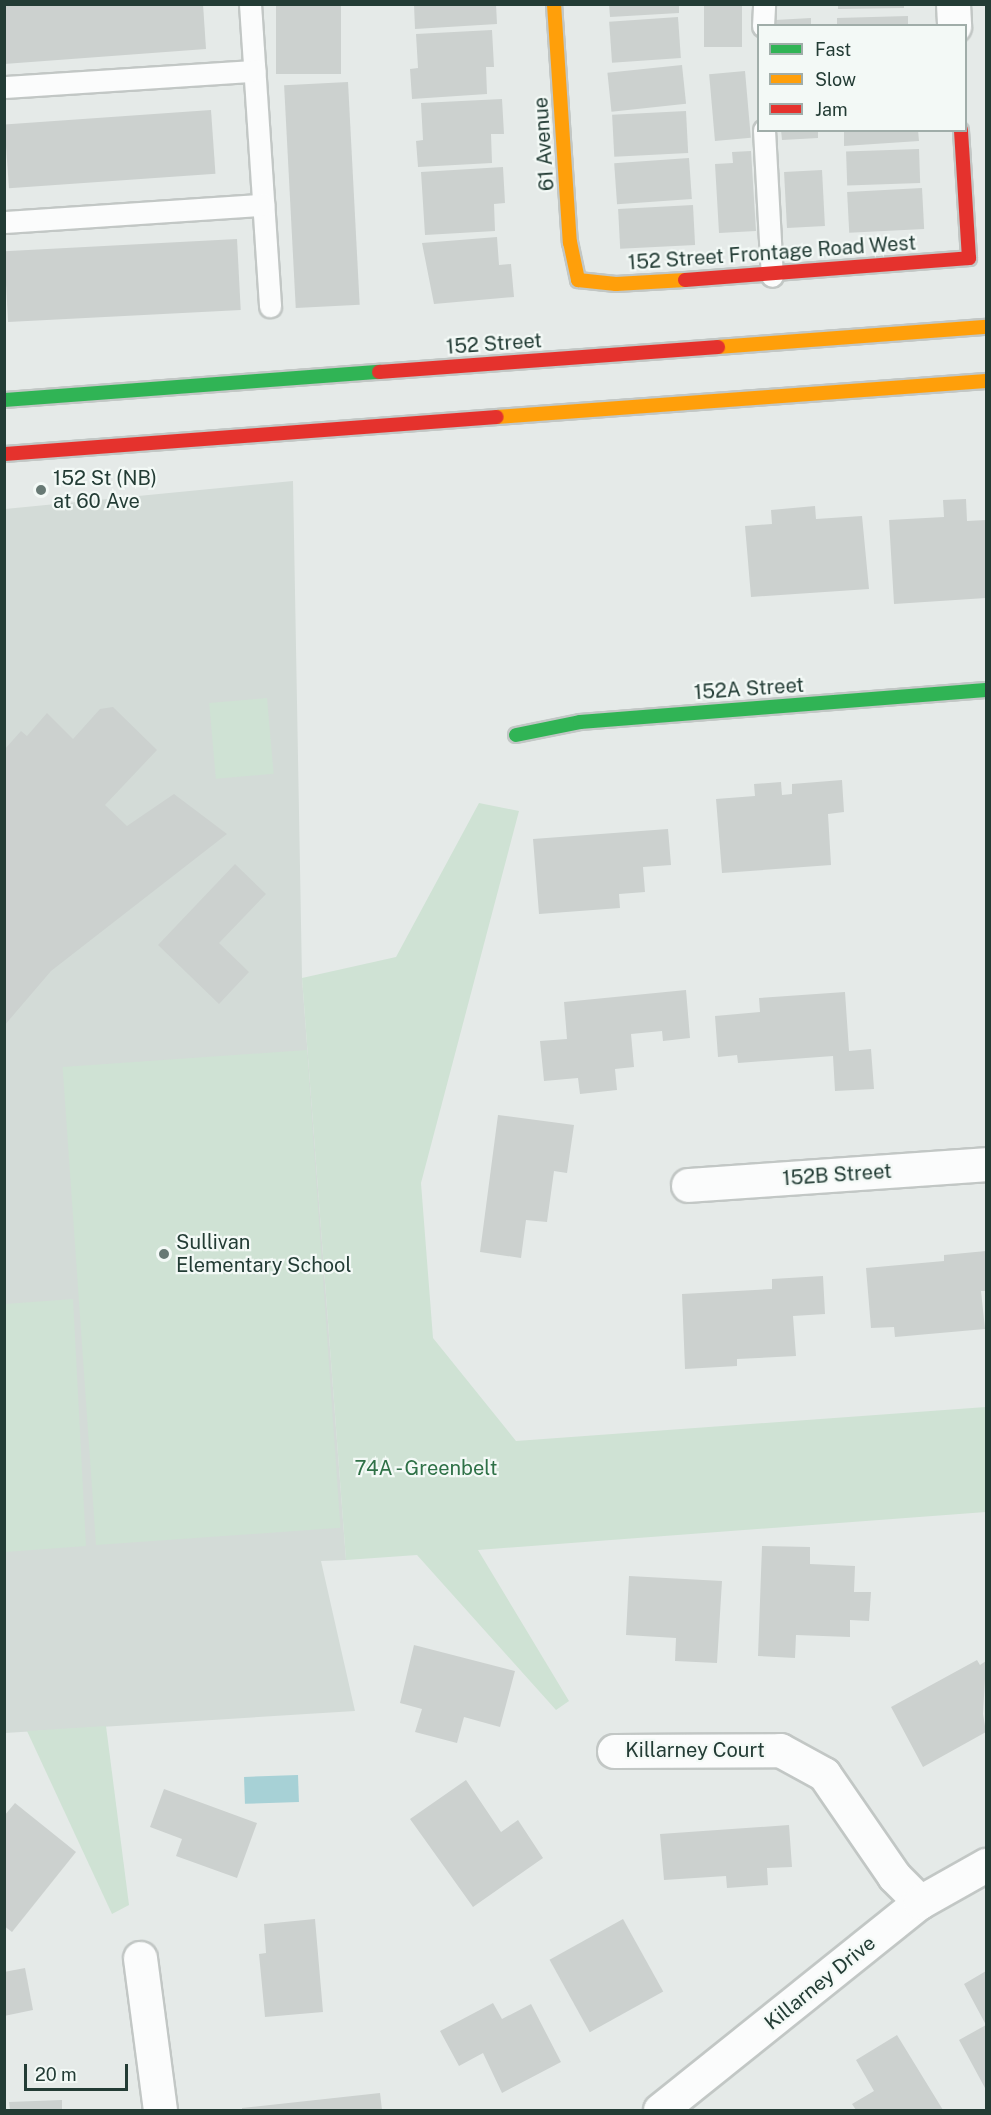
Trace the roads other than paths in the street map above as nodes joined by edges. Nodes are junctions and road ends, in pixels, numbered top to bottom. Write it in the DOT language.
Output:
graph roads {
  1 [pos="250,4"];
  2 [pos="554,4"];
  3 [pos="764,4"];
  4 [pos="953,4"];
  5 [pos="763,24"];
  6 [pos="954,24"];
  7 [pos="254,71"];
  8 [pos="4,87"];
  9 [pos="764,132"];
  10 [pos="961,132"];
  11 [pos="263,205"];
  12 [pos="4,222"];
  13 [pos="772,276"];
  14 [pos="578,280"];
  15 [pos="270,306"];
  16 [pos="987,327"];
  17 [pos="987,381"];
  18 [pos="4,400"];
  19 [pos="4,454"];
  20 [pos="987,690"];
  21 [pos="516,735"];
  22 [pos="987,1164"];
  23 [pos="688,1185"];
  24 [pos="614,1751"];
  25 [pos="987,1865"];
  26 [pos="920,1902"];
  27 [pos="140,1958"];
  28 [pos="160,2110"];
  29 [pos="660,2110"];
  1 -- 7 [label="lane"];
  2 -- 14 [label="main road, 61 Avenue"];
  3 -- 5 [label="lane"];
  4 -- 6 [label="street"];
  7 -- 8 [label="lane"];
  7 -- 11 [label="lane"];
  9 -- 13 [label="lane"];
  10 -- 13 [label="main road, 152 Street Frontage Road West"];
  11 -- 12 [label="lane"];
  11 -- 15 [label="lane"];
  13 -- 14 [label="main road, 152 Street Frontage Road West"];
  16 -- 18 [label="main road, 152 Street"];
  17 -- 19 [label="main road"];
  20 -- 21 [label="main road, 152A Street"];
  22 -- 23 [label="street, 152B Street"];
  24 -- 26 [label="street, Killarney Court"];
  25 -- 26 [label="street, Killarney Drive"];
  26 -- 29 [label="street, Killarney Drive"];
  27 -- 28 [label="street"];
}
